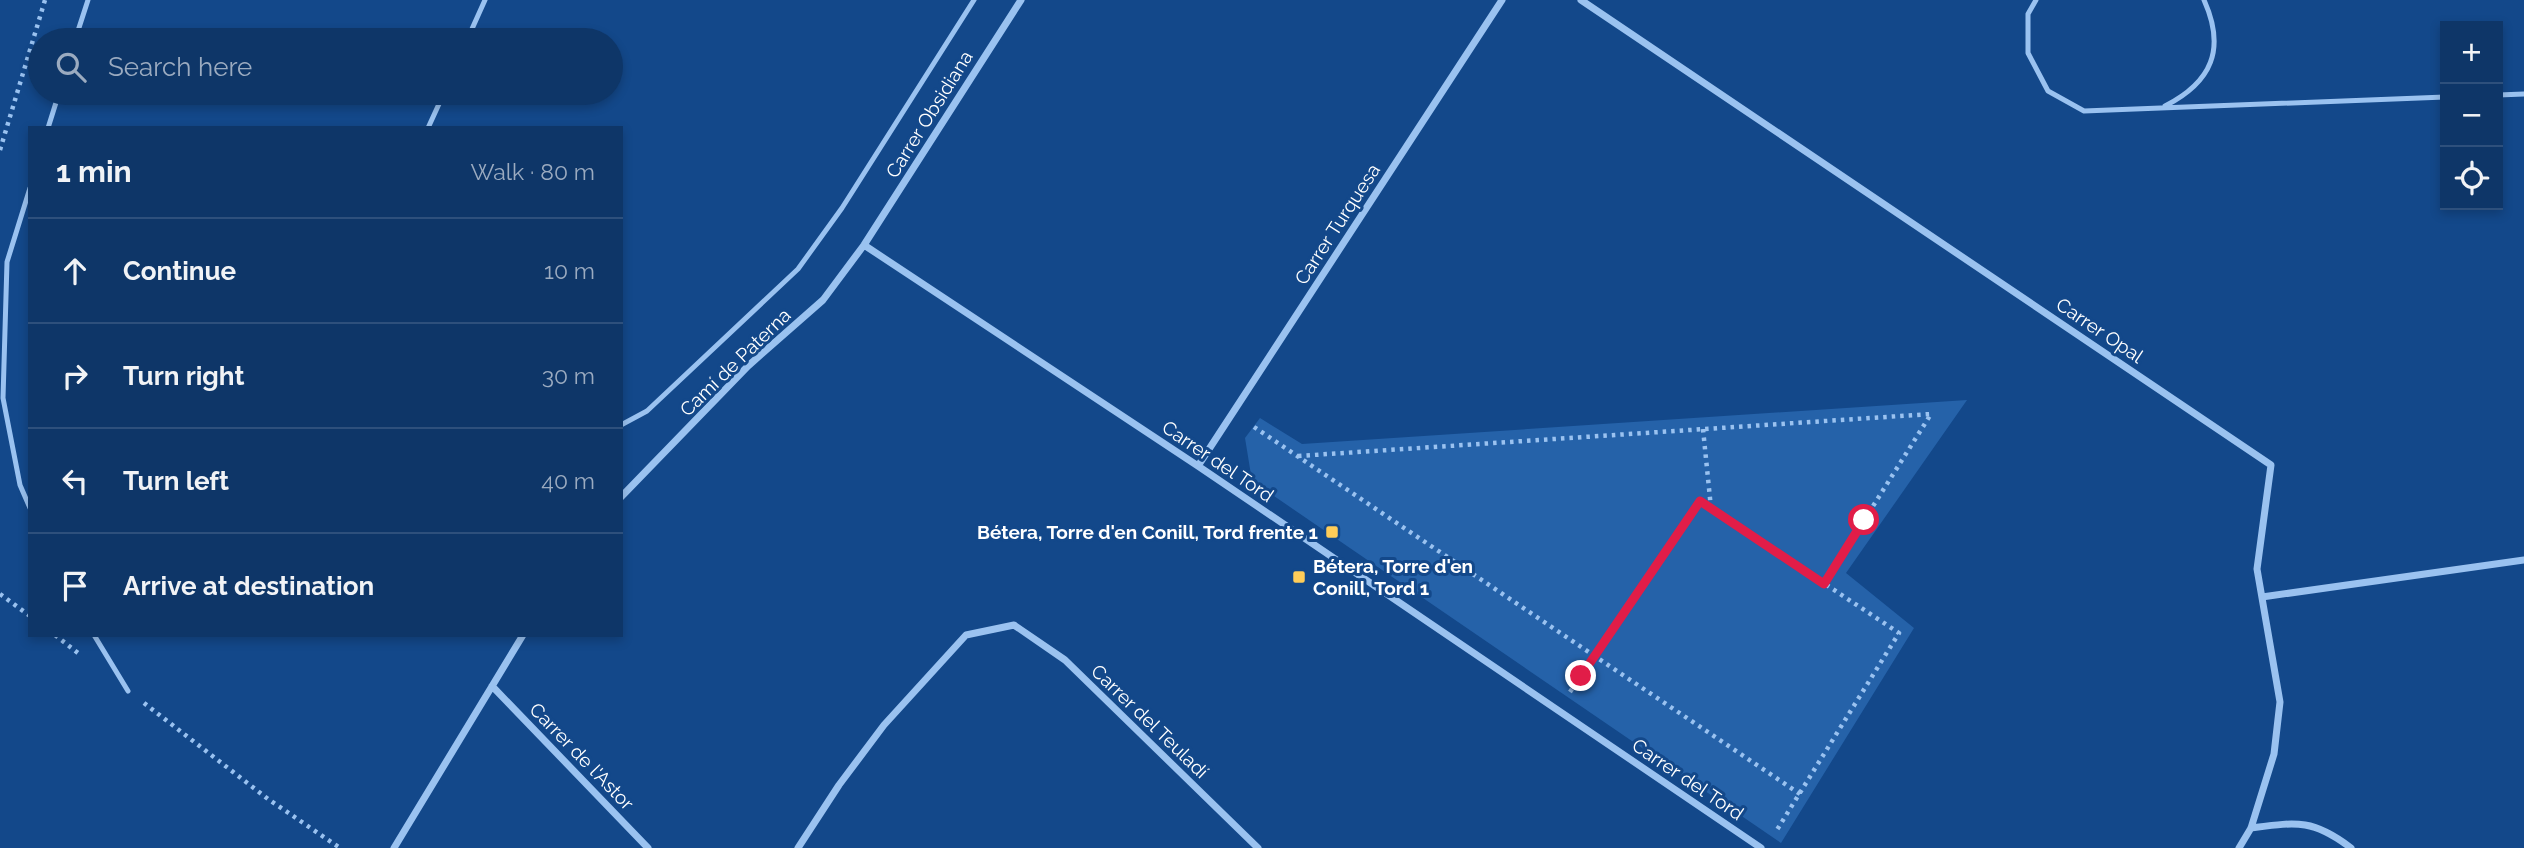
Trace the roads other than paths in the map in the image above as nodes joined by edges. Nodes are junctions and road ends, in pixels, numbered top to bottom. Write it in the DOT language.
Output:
graph roads {
  1 [pos="88,0"];
  2 [pos="485,0"];
  3 [pos="974,0"];
  4 [pos="1021,0"];
  5 [pos="1502,0"];
  6 [pos="1581,0"];
  7 [pos="2036,0"];
  8 [pos="2204,0"];
  9 [pos="79,28"];
  10 [pos="472,28"];
  11 [pos="2524,94"];
  12 [pos="2503,95"];
  13 [pos="2440,97"];
  14 [pos="55,105"];
  15 [pos="439,105"];
  16 [pos="2162,108"];
  17 [pos="49,126"];
  18 [pos="429,126"];
  19 [pos="28,194"];
  20 [pos="864,246"];
  21 [pos="623,424"];
  22 [pos="1198,466"];
  23 [pos="623,495"];
  24 [pos="28,503"];
  25 [pos="2524,560"];
  26 [pos="2262,597"];
  27 [pos="95,637"];
  28 [pos="522,637"];
  29 [pos="492,686"];
  30 [pos="128,691"];
  31 [pos="2251,828"];
  32 [pos="394,848"];
  33 [pos="648,848"];
  34 [pos="798,848"];
  35 [pos="1258,848"];
  36 [pos="1761,848"];
  37 [pos="2239,848"];
  38 [pos="2351,848"];
  1 -- 9 [label="lane"];
  2 -- 10 [label="lane"];
  3 -- 21 [label="lane"];
  4 -- 20 [label="street, Carrer Obsidiana"];
  5 -- 22 [label="street, Carrer Turquesa"];
  6 -- 26 [label="street, Carrer Opal"];
  7 -- 16 [label="lane"];
  8 -- 16 [label="lane"];
  11 -- 12 [label="lane"];
  13 -- 16 [label="lane"];
  14 -- 17 [label="lane"];
  15 -- 18 [label="lane"];
  19 -- 24 [label="lane"];
  20 -- 22 [label="street, Carrer del Tord"];
  20 -- 23 [label="street, Camí de Paterna"];
  22 -- 36 [label="street, Carrer del Tord"];
  25 -- 26 [label="street"];
  26 -- 31 [label="street"];
  27 -- 30 [label="lane"];
  28 -- 29 [label="street"];
  29 -- 32 [label="street"];
  29 -- 33 [label="street, Carrer de l'Astor"];
  31 -- 37 [label="street"];
  31 -- 38 [label="street"];
  34 -- 35 [label="street, Carrer del Teuladí"];
}
